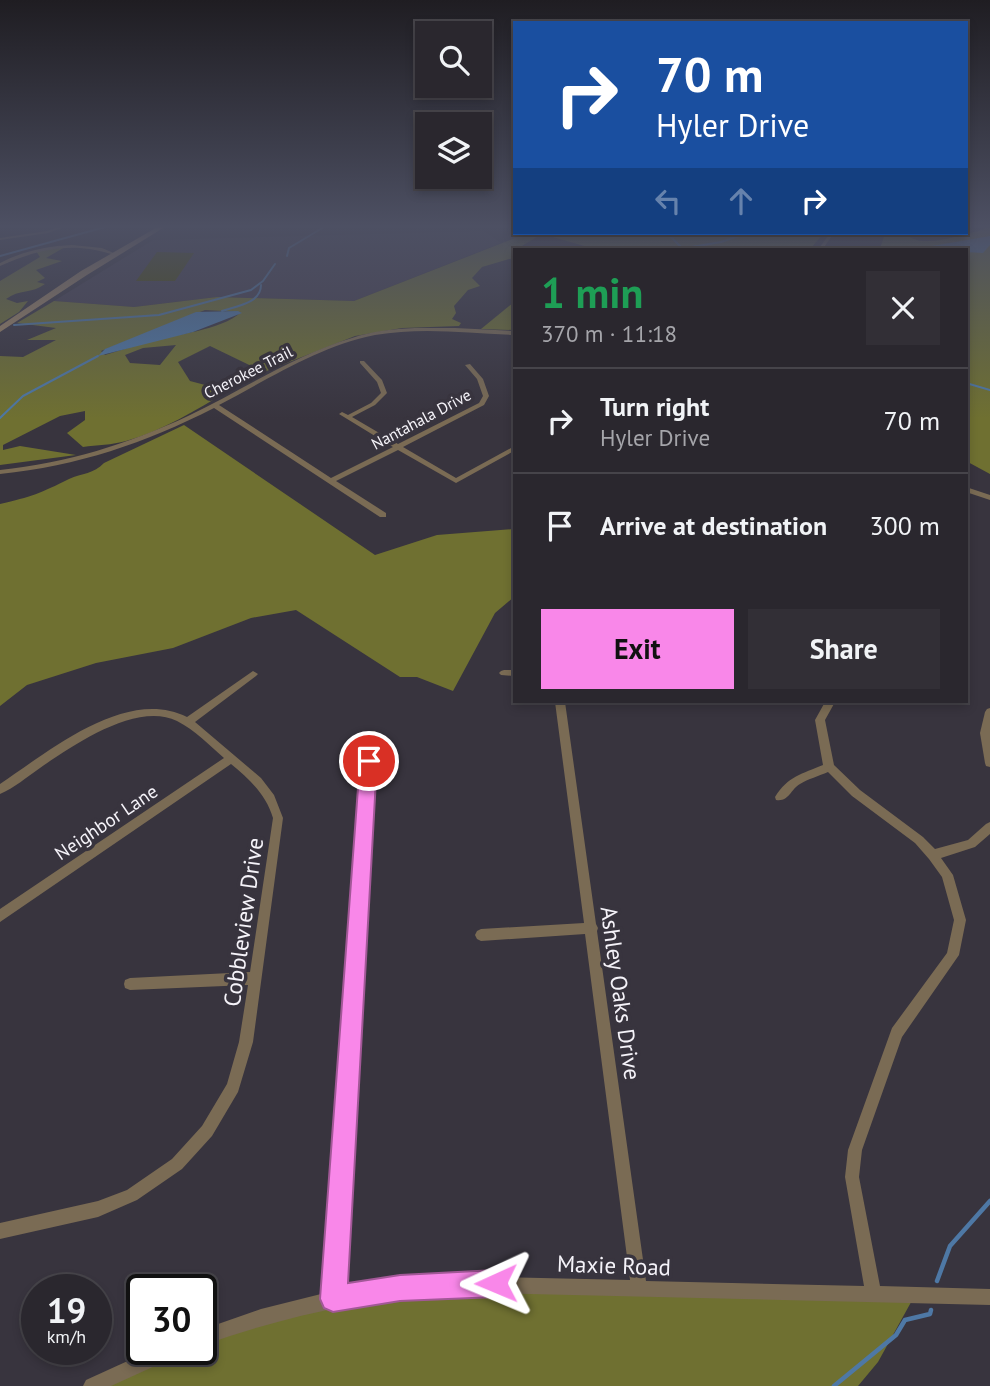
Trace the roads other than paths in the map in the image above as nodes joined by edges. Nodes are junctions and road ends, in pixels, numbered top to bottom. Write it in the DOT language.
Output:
graph roads {
  1 [pos="60,290"];
  2 [pos="0,330"];
  3 [pos="513,333"];
  4 [pos="362,362"];
  5 [pos="468,365"];
  6 [pos="214,405"];
  7 [pos="399,447"];
  8 [pos="513,449"];
  9 [pos="0,472"];
  10 [pos="331,481"];
  11 [pos="968,490"];
  12 [pos="990,498"];
  13 [pos="383,515"];
  14 [pos="253,674"];
  15 [pos="561,703"];
  16 [pos="829,703"];
  17 [pos="990,712"];
  18 [pos="187,722"];
  19 [pos="371,734"];
  20 [pos="231,758"];
  21 [pos="990,763"];
  22 [pos="829,767"];
  23 [pos="0,790"];
  24 [pos="780,797"];
  25 [pos="990,827"];
  26 [pos="933,855"];
  27 [pos="0,916"];
  28 [pos="592,928"];
  29 [pos="481,935"];
  30 [pos="256,978"];
  31 [pos="130,984"];
  32 [pos="0,1231"];
  33 [pos="639,1289"];
  34 [pos="873,1294"];
  35 [pos="990,1297"];
  36 [pos="333,1299"];
  37 [pos="217,1332"];
  38 [pos="138,1365"];
  39 [pos="92,1386"];
  1 -- 2 [label="street"];
  3 -- 6 [label="street, Cherokee Trail"];
  4 -- 7 [label="street"];
  5 -- 7 [label="street, Nantahala Drive"];
  6 -- 9 [label="street, Cherokee Trail"];
  6 -- 10 [label="street"];
  7 -- 8 [label="street"];
  7 -- 10 [label="street, Nantahala Drive"];
  10 -- 13 [label="street"];
  11 -- 12 [label="street"];
  14 -- 18 [label="street"];
  15 -- 28 [label="street, Ashley Oaks Drive"];
  16 -- 22 [label="street"];
  17 -- 21 [label="street"];
  18 -- 20 [label="street, Cobbleview Drive"];
  18 -- 23 [label="street, Cobbleview Drive"];
  19 -- 36 [label="street"];
  20 -- 27 [label="street, Neighbor Lane"];
  20 -- 30 [label="street, Cobbleview Drive"];
  22 -- 24 [label="street"];
  22 -- 26 [label="street"];
  25 -- 26 [label="street"];
  26 -- 34 [label="street"];
  28 -- 29 [label="street"];
  28 -- 33 [label="street, Ashley Oaks Drive"];
  30 -- 31 [label="street"];
  30 -- 32 [label="street, Cobbleview Drive"];
  33 -- 34 [label="street, Maxie Road"];
  33 -- 36 [label="street, Maxie Road"];
  34 -- 35 [label="street, Maxie Road"];
  36 -- 37 [label="street, Maxie Road"];
  38 -- 39 [label="street"];
}
